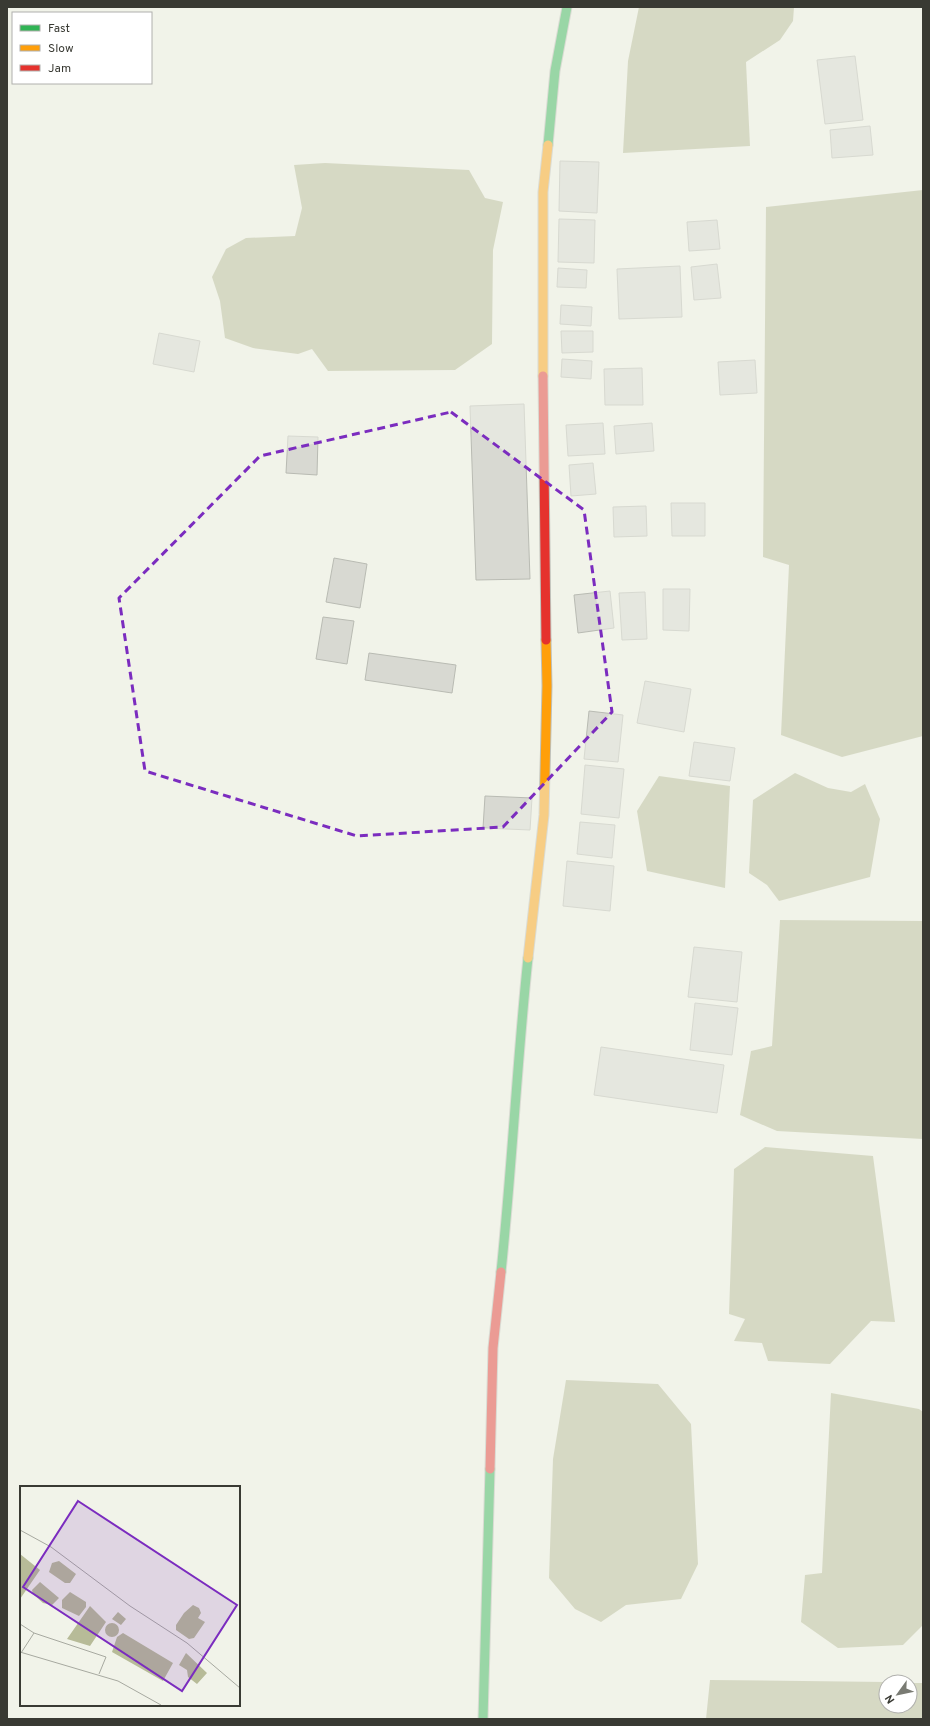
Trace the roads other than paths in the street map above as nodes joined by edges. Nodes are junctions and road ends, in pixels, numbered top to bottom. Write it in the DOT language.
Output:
graph roads {
  1 [pos="567,7"];
  2 [pos="483,1719"];
  1 -- 2 [label="street"];
}
